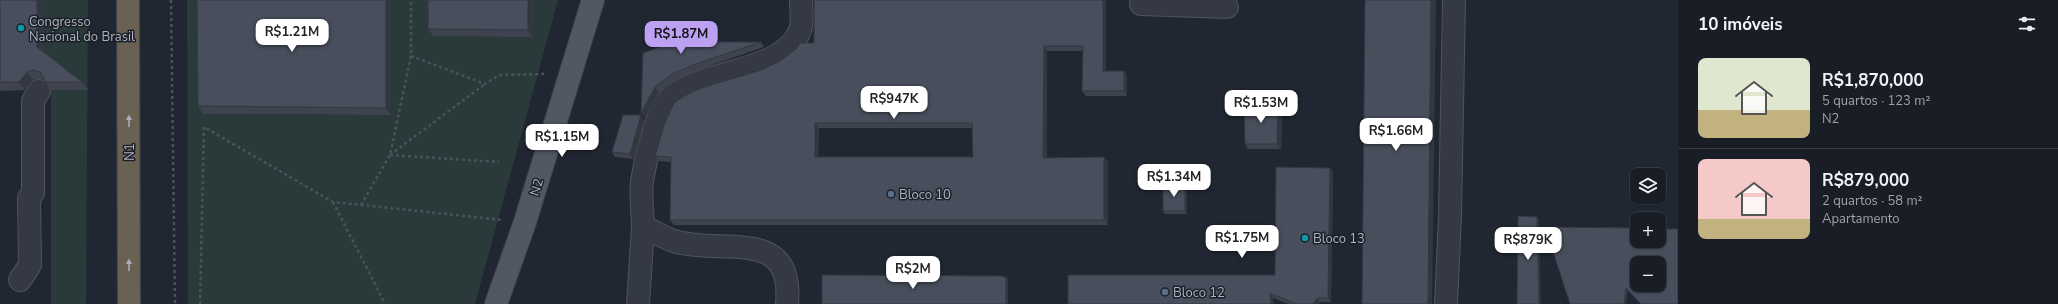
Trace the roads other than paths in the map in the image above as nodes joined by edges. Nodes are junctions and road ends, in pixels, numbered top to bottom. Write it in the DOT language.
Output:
graph roads {
  1 [pos="128,0"];
  2 [pos="593,0"];
  3 [pos="801,0"];
  4 [pos="1454,0"];
  5 [pos="1141,4"];
  6 [pos="1227,7"];
  7 [pos="39,91"];
  8 [pos="643,227"];
  9 [pos="20,280"];
  10 [pos="129,304"];
  11 [pos="496,304"];
  12 [pos="638,304"];
  13 [pos="787,304"];
  14 [pos="1446,304"];
  10 -- 1 [label="highway, N1, one-way"];
  2 -- 11 [label="main road, N2"];
  3 -- 8 [label="lane"];
  4 -- 14 [label="lane"];
  5 -- 6 [label="lane"];
  7 -- 9 [label="lane"];
  8 -- 12 [label="lane"];
  8 -- 13 [label="lane"];
}
